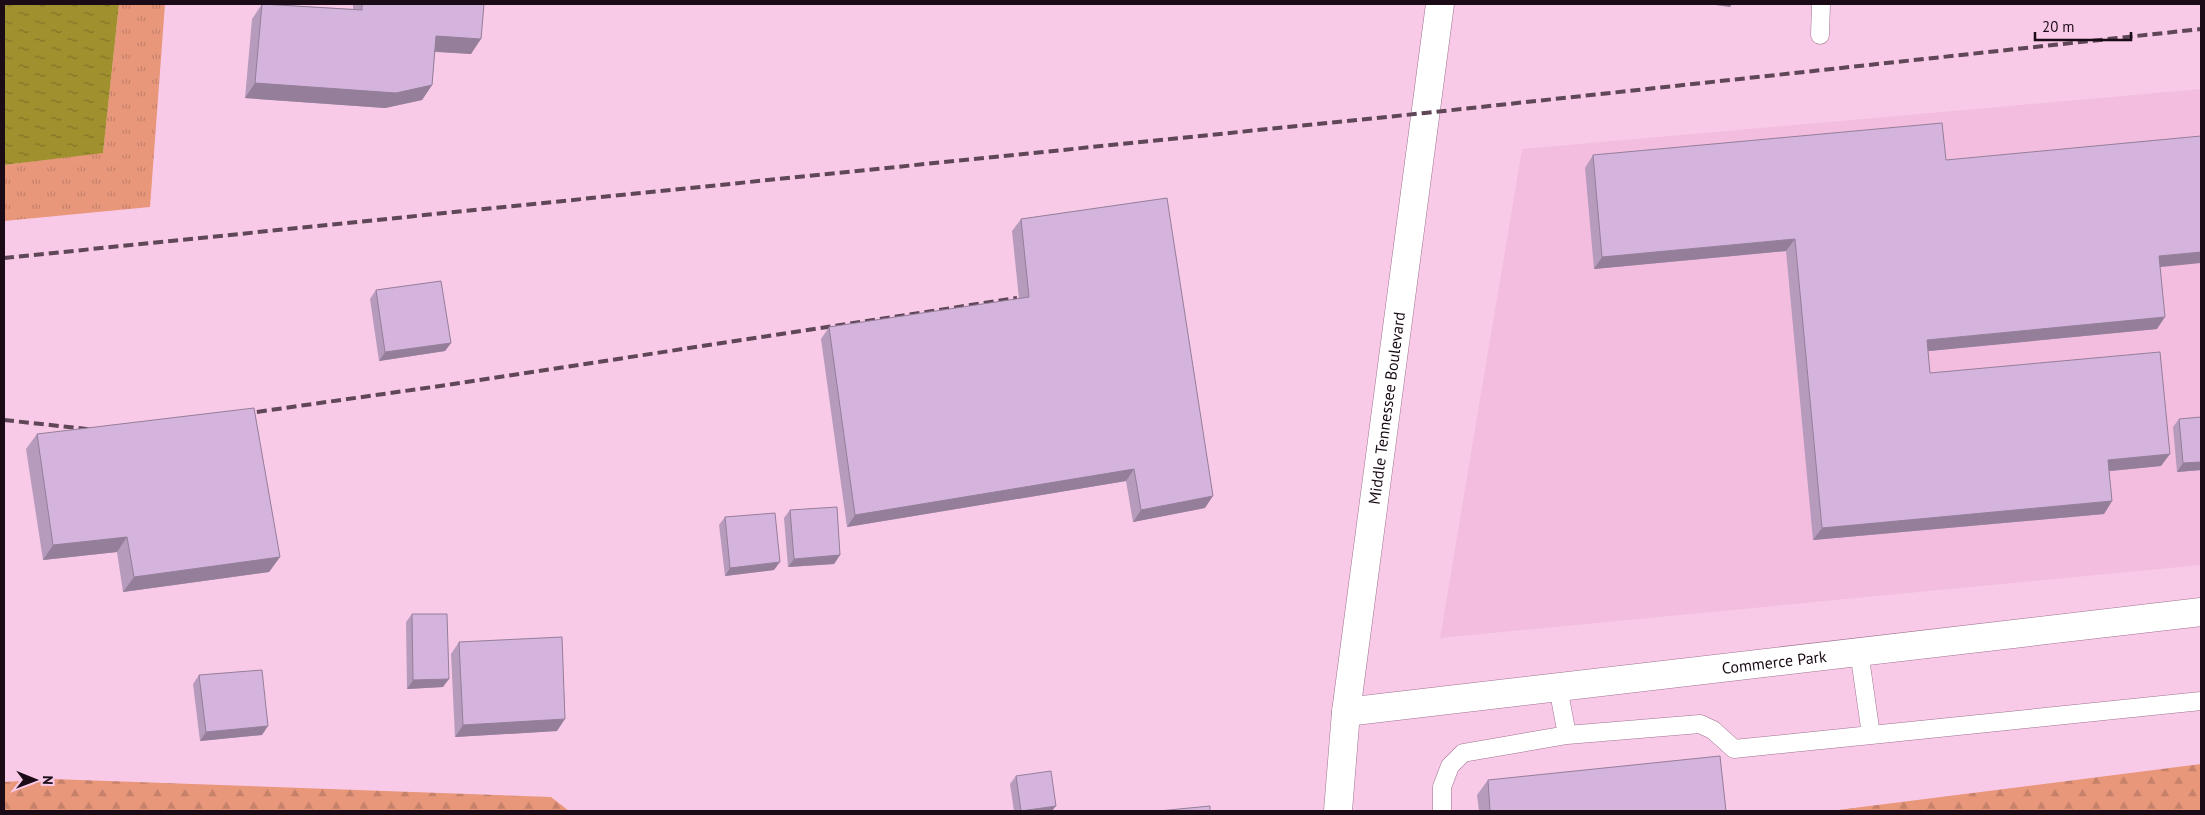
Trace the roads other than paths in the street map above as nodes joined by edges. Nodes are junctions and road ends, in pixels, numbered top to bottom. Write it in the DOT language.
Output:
graph roads {
  1 [pos="1440,4"];
  2 [pos="1821,4"];
  3 [pos="1820,35"];
  4 [pos="2201,612"];
  5 [pos="1859,652"];
  6 [pos="1558,687"];
  7 [pos="2201,701"];
  8 [pos="1346,712"];
  9 [pos="1567,735"];
  10 [pos="1871,735"];
  11 [pos="1338,811"];
  12 [pos="1442,811"];
  1 -- 8 [label="street, Middle Tennessee Boulevard"];
  2 -- 3 [label="lane"];
  4 -- 5 [label="street, Commerce Park"];
  5 -- 6 [label="street, Commerce Park"];
  5 -- 10 [label="lane"];
  6 -- 8 [label="street, Commerce Park"];
  6 -- 9 [label="lane"];
  7 -- 10 [label="lane"];
  8 -- 11 [label="street, Middle Tennessee Boulevard"];
  9 -- 10 [label="lane"];
  9 -- 12 [label="lane"];
}
